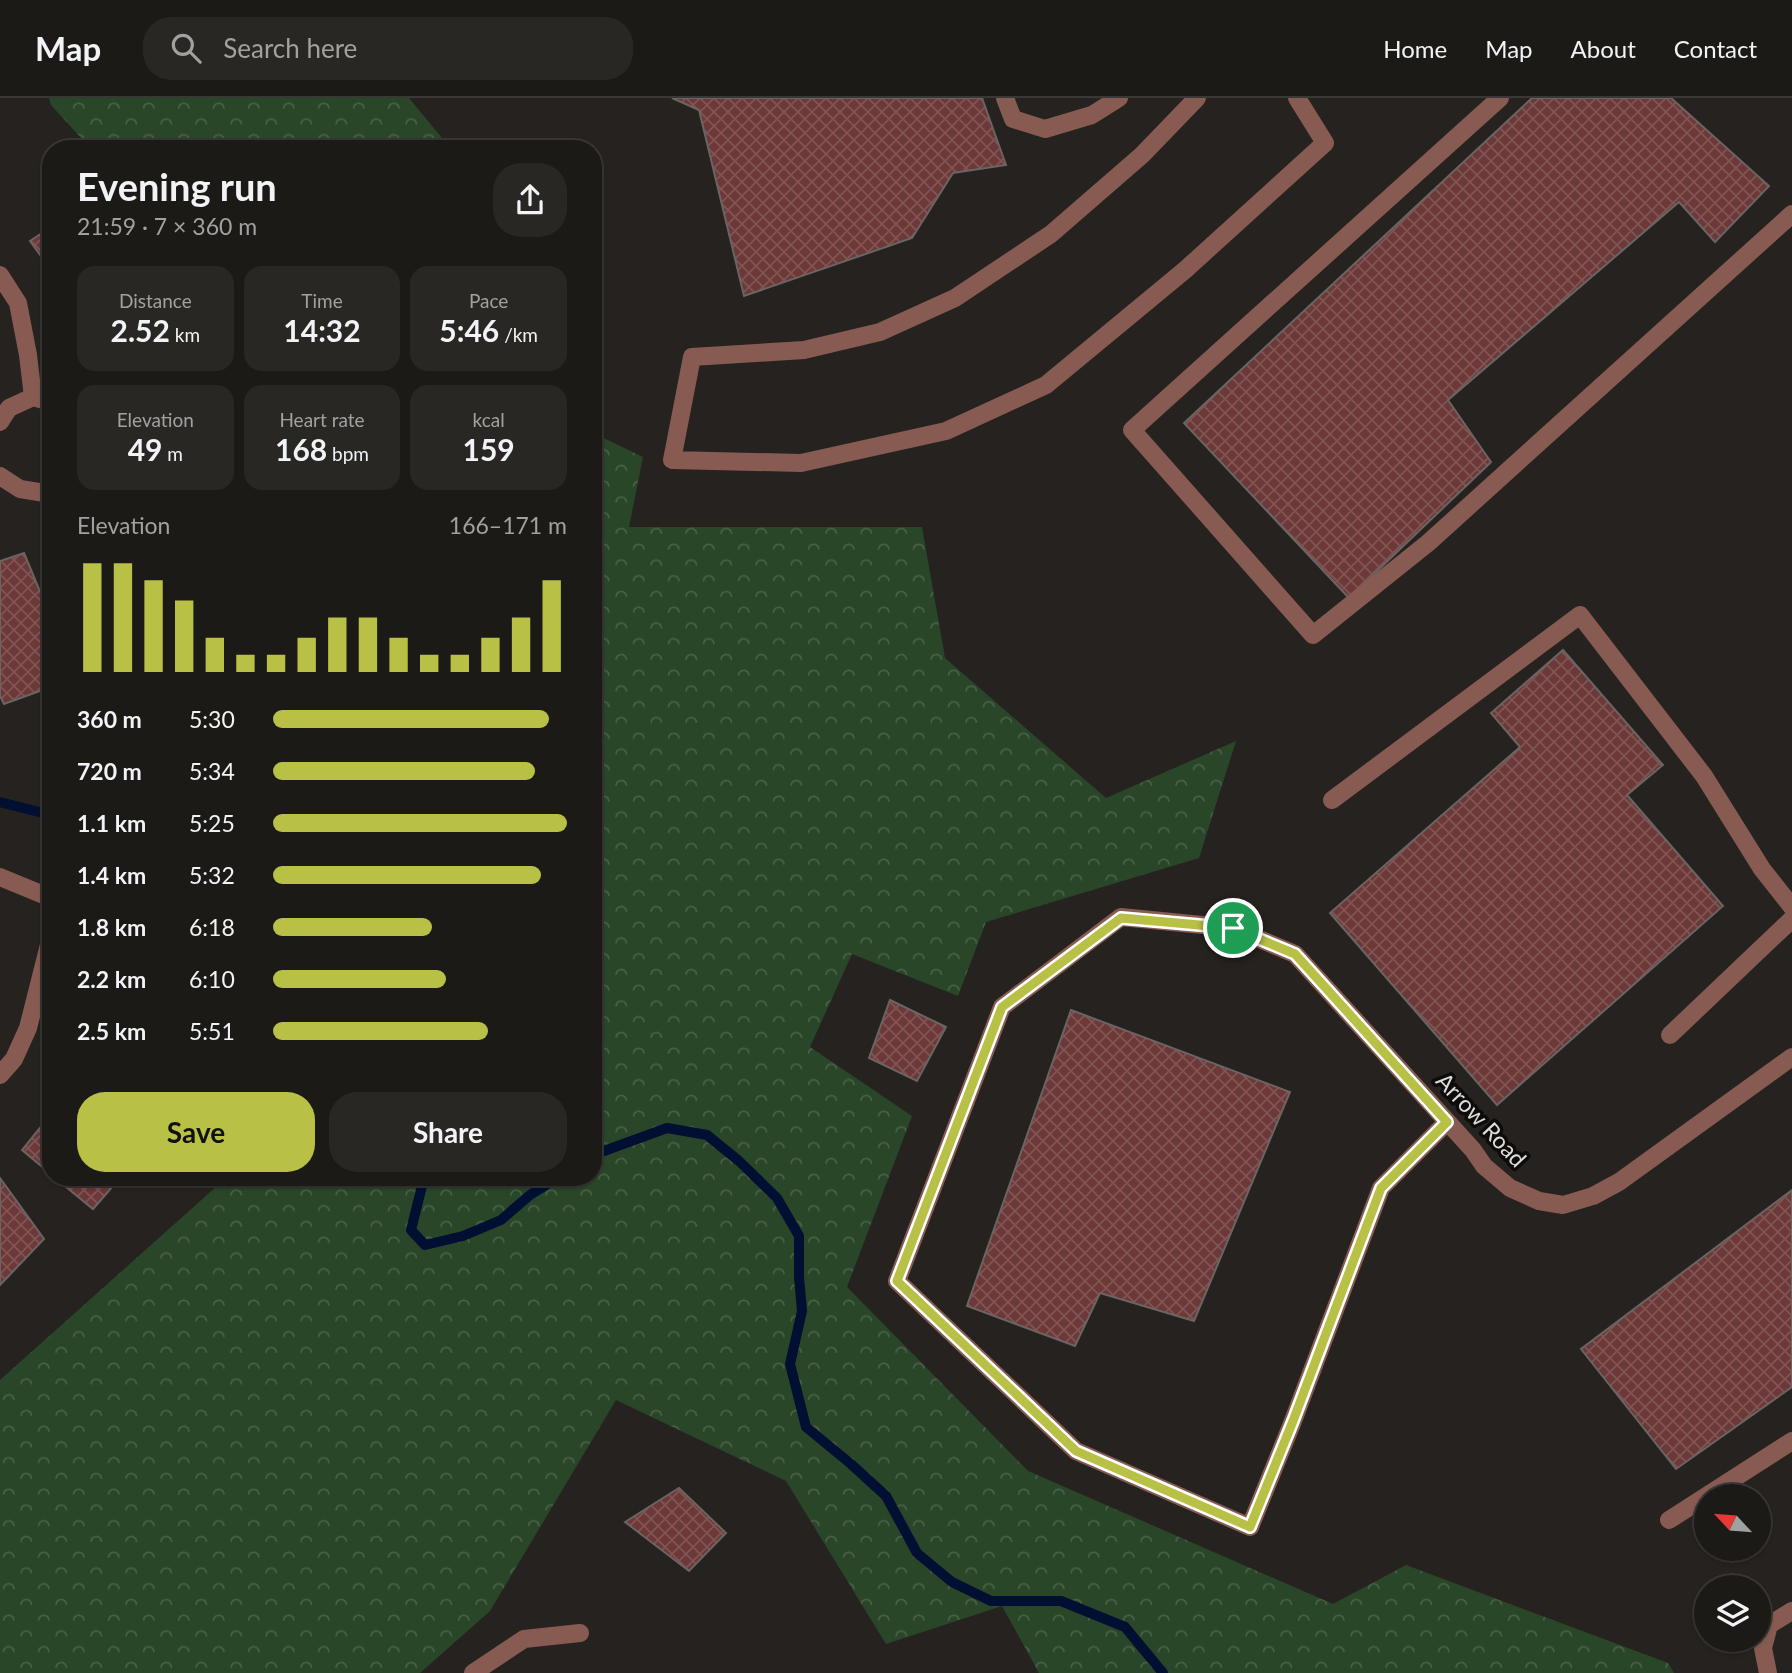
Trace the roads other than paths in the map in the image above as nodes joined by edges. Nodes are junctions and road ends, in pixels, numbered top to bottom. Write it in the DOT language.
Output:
graph roads {
  1 [pos="1005,98"];
  2 [pos="1197,98"];
  3 [pos="1297,98"];
  4 [pos="1500,98"];
  5 [pos="1116,99"];
  6 [pos="1792,214"];
  7 [pos="0,275"];
  8 [pos="33,397"];
  9 [pos="42,400"];
  10 [pos="0,422"];
  11 [pos="0,476"];
  12 [pos="42,493"];
  13 [pos="1332,800"];
  14 [pos="0,877"];
  15 [pos="42,894"];
  16 [pos="1792,907"];
  17 [pos="1792,919"];
  18 [pos="42,973"];
  19 [pos="1670,1035"];
  20 [pos="1792,1057"];
  21 [pos="0,1075"];
  22 [pos="1447,1122"];
  23 [pos="1792,1441"];
  24 [pos="1669,1520"];
  25 [pos="1792,1611"];
  26 [pos="580,1633"];
  27 [pos="473,1673"];
  28 [pos="1768,1673"];
  1 -- 5 [label="street"];
  2 -- 3 [label="street"];
  4 -- 6 [label="street"];
  7 -- 8 [label="street"];
  8 -- 9 [label="street"];
  8 -- 10 [label="street"];
  11 -- 12 [label="street"];
  13 -- 16 [label="street"];
  14 -- 15 [label="street"];
  17 -- 19 [label="street"];
  18 -- 21 [label="street"];
  20 -- 22 [label="street, Arrow Road"];
  22 -- 22 [label="street, Arrow Road"];
  23 -- 24 [label="street"];
  25 -- 28 [label="street"];
  26 -- 27 [label="street"];
}
